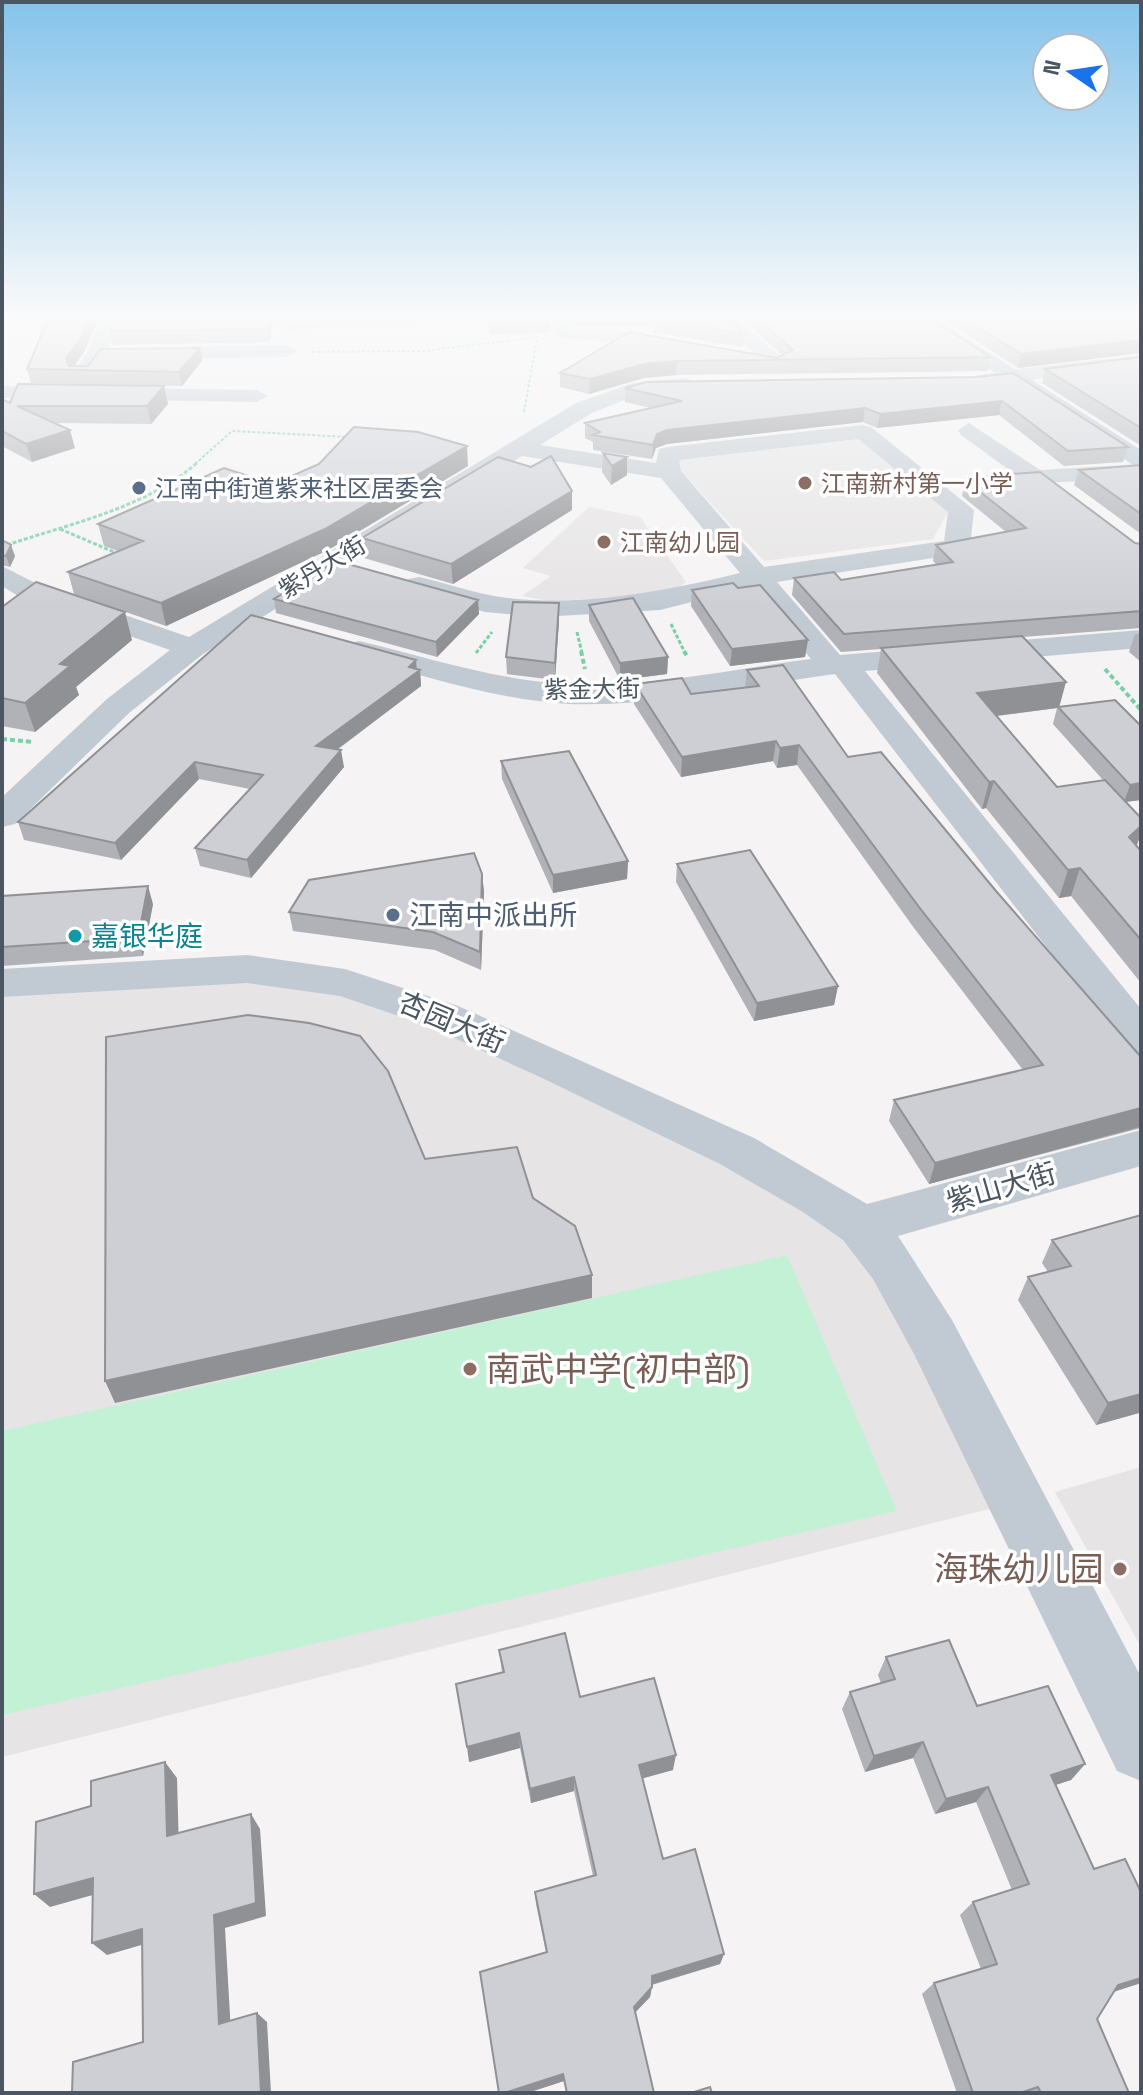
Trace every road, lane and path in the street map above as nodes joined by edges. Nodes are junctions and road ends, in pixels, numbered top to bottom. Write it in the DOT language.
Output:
graph roads {
  1 [pos="246,412"];
  2 [pos="524,412"];
  3 [pos="578,412"];
  4 [pos="1074,412"];
  5 [pos="1084,412"];
  6 [pos="236,425"];
  7 [pos="969,430"];
  8 [pos="354,437"];
  9 [pos="1141,446"];
  10 [pos="518,448"];
  11 [pos="1141,460"];
  12 [pos="1141,471"];
  13 [pos="669,472"];
  14 [pos="1038,478"];
  15 [pos="929,485"];
  16 [pos="126,505"];
  17 [pos="1080,505"];
  18 [pos="141,510"];
  19 [pos="59,529"];
  20 [pos="2,547"];
  21 [pos="128,558"];
  22 [pos="332,561"];
  23 [pos="2,574"];
  24 [pos="760,576"];
  25 [pos="660,601"];
  26 [pos="512,606"];
  27 [pos="571,607"];
  28 [pos="242,615"];
  29 [pos="284,628"];
  30 [pos="1141,639"];
  31 [pos="326,640"];
  32 [pos="1084,644"];
  33 [pos="192,648"];
  34 [pos="838,664"];
  35 [pos="459,674"];
  36 [pos="700,682"];
  37 [pos="591,694"];
  38 [pos="1141,710"];
  39 [pos="2,816"];
  40 [pos="2,983"];
  41 [pos="1141,1039"];
  42 [pos="1141,1148"];
  43 [pos="861,1226"];
  44 [pos="1141,1747"];
  1 -- 6 [label="street"];
  2 -- 10 [label="path"];
  3 -- 10 [label="street, 紫丹大街"];
  4 -- 11 [label="main road"];
  5 -- 9 [label="main road"];
  6 -- 8 [label="path"];
  6 -- 16 [label="path"];
  7 -- 14 [label="street"];
  10 -- 13 [label="street"];
  10 -- 22 [label="street, 紫丹大街"];
  12 -- 14 [label="street"];
  13 -- 15 [label="street"];
  13 -- 24 [label="street"];
  14 -- 15 [label="street"];
  14 -- 17 [label="street"];
  15 -- 24 [label="street"];
  16 -- 18 [label="path"];
  16 -- 19 [label="path"];
  19 -- 20 [label="path"];
  19 -- 21 [label="path"];
  22 -- 26 [label="street"];
  22 -- 28 [label="street, 紫丹大街"];
  23 -- 33 [label="street"];
  24 -- 25 [label="street"];
  24 -- 34 [label="street"];
  25 -- 27 [label="street"];
  25 -- 36 [label="path"];
  26 -- 27 [label="street"];
  26 -- 35 [label="path"];
  27 -- 37 [label="path"];
  28 -- 29 [label="street"];
  28 -- 33 [label="street, 紫丹大街"];
  30 -- 32 [label="street, 紫金大街"];
  31 -- 35 [label="street, 紫金大街"];
  32 -- 34 [label="street, 紫金大街"];
  32 -- 38 [label="path"];
  33 -- 39 [label="street, 紫丹大街"];
  34 -- 36 [label="street, 紫金大街"];
  34 -- 41 [label="street"];
  35 -- 37 [label="street, 紫金大街"];
  36 -- 37 [label="street, 紫金大街"];
  40 -- 43 [label="street, 杏园大街"];
  42 -- 43 [label="street, 紫山大街"];
  43 -- 44 [label="street"];
}
